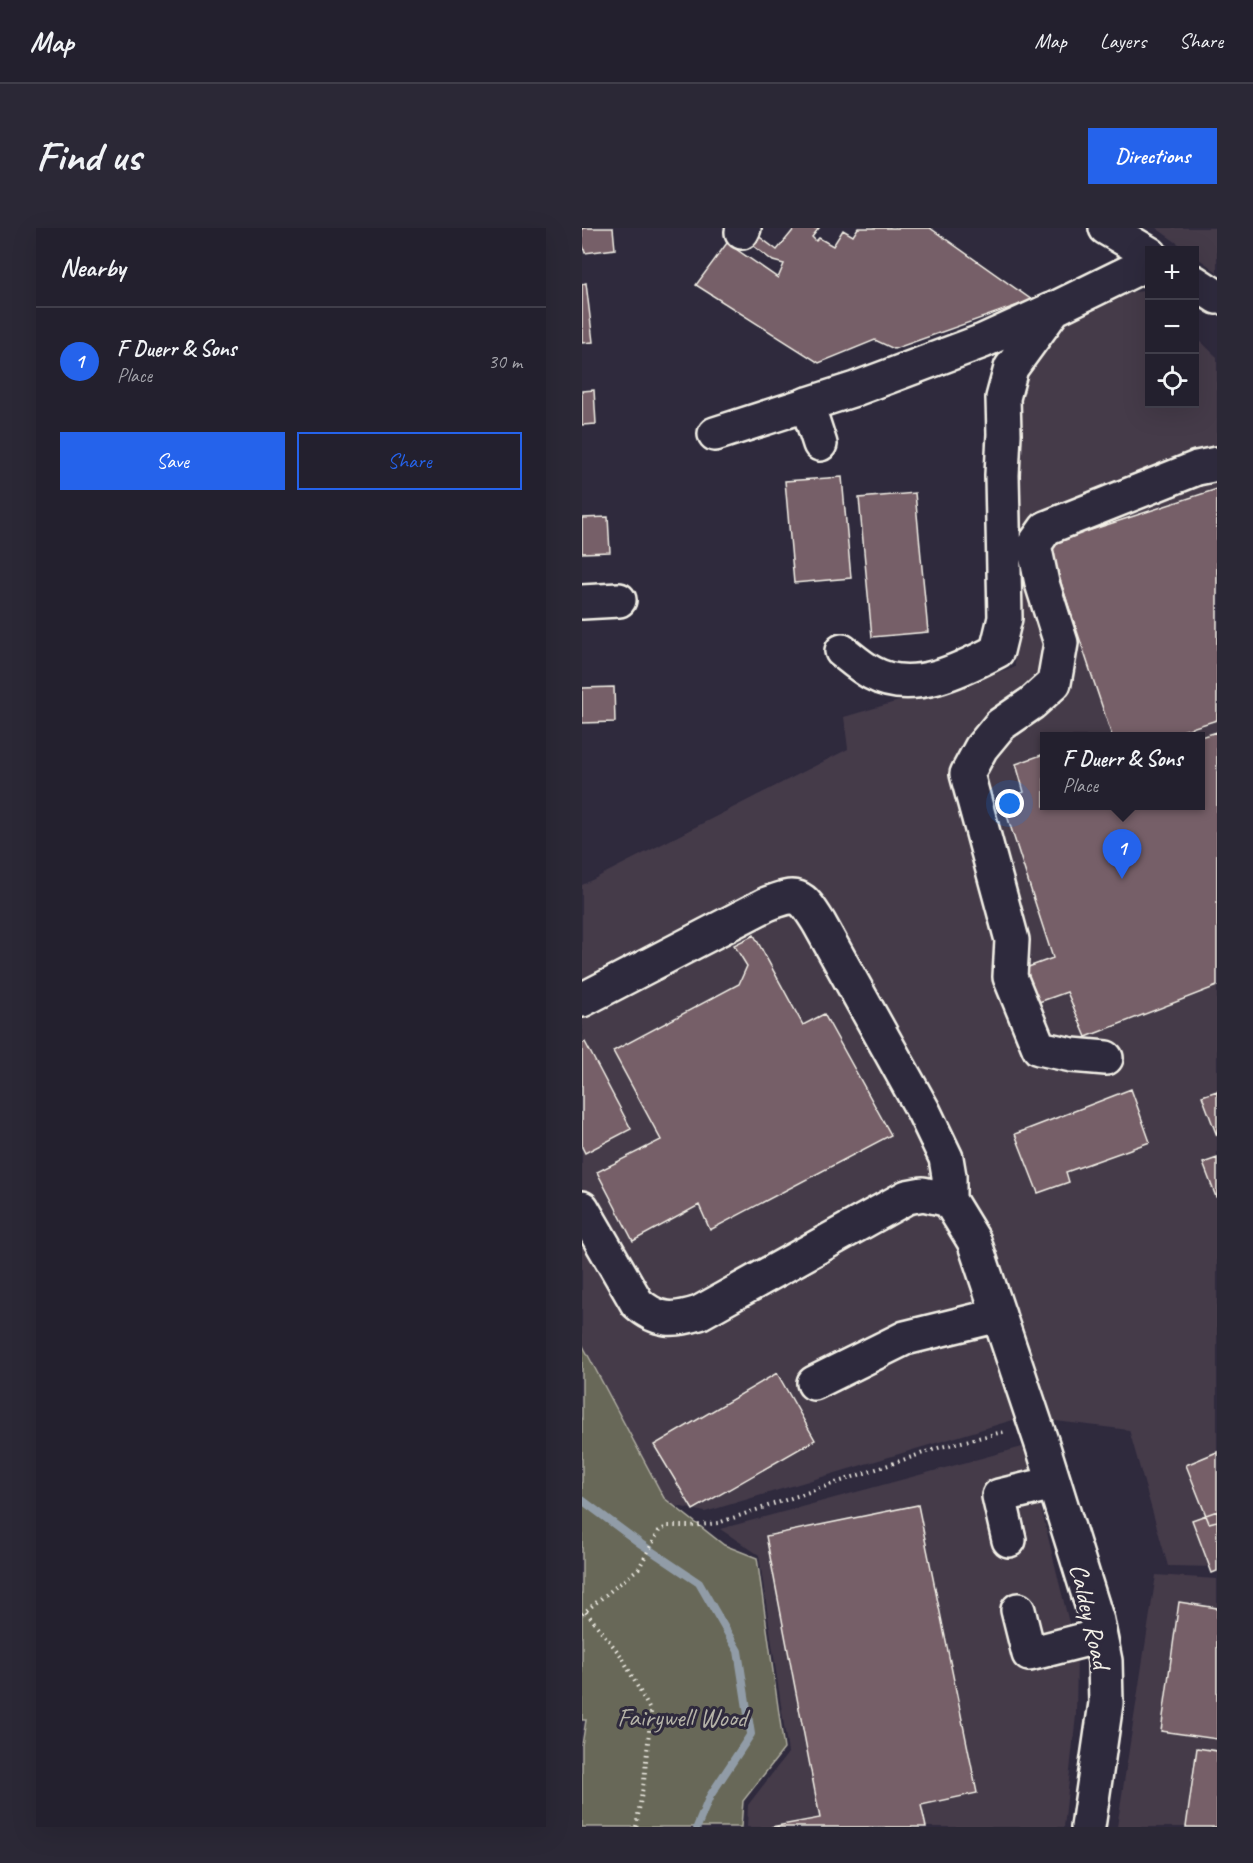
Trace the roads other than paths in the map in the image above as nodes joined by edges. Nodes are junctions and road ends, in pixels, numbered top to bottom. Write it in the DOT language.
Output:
graph roads {
  1 [pos="1106,228"];
  2 [pos="1145,252"];
  3 [pos="1145,264"];
  4 [pos="1199,285"];
  5 [pos="1217,297"];
  6 [pos="1054,309"];
  7 [pos="807,404"];
  8 [pos="715,434"];
  9 [pos="820,444"];
  10 [pos="1217,464"];
  11 [pos="619,600"];
  12 [pos="582,602"];
  13 [pos="842,651"];
  14 [pos="582,1000"];
  15 [pos="1106,1058"];
  16 [pos="949,1200"];
  17 [pos="582,1208"];
  18 [pos="999,1315"];
  19 [pos="814,1383"];
  20 [pos="1054,1483"];
  21 [pos="1009,1540"];
  22 [pos="1018,1610"];
  23 [pos="1100,1636"];
  24 [pos="1088,1827"];
  1 -- 2 [label="street"];
  3 -- 6 [label="street"];
  4 -- 5 [label="street"];
  6 -- 7 [label="street"];
  6 -- 13 [label="street"];
  7 -- 8 [label="street"];
  7 -- 9 [label="street"];
  10 -- 15 [label="street"];
  11 -- 12 [label="street"];
  14 -- 16 [label="street"];
  16 -- 17 [label="street"];
  16 -- 18 [label="street, Caldey Road"];
  18 -- 19 [label="street"];
  18 -- 20 [label="street, Caldey Road"];
  20 -- 21 [label="street"];
  20 -- 23 [label="street, Caldey Road"];
  22 -- 23 [label="street"];
  23 -- 24 [label="street, Caldey Road"];
}
